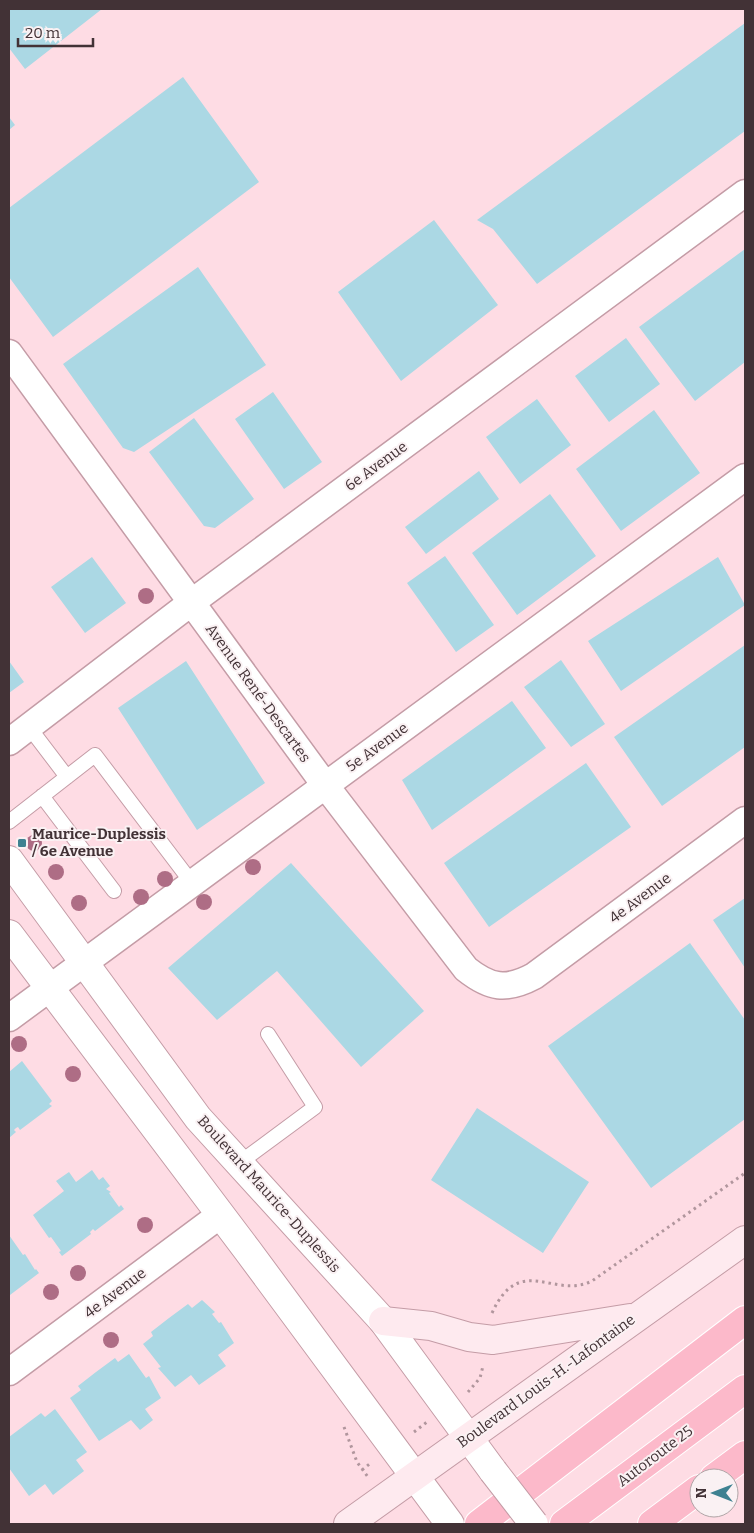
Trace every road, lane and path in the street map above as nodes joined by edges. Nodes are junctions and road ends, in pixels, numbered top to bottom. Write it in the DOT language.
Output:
graph roads {
  1 [pos="745,193"];
  2 [pos="9,354"];
  3 [pos="744,480"];
  4 [pos="192,602"];
  5 [pos="19,734"];
  6 [pos="67,777"];
  7 [pos="325,785"];
  8 [pos="42,796"];
  9 [pos="745,820"];
  10 [pos="9,822"];
  11 [pos="9,860"];
  12 [pos="192,883"];
  13 [pos="114,890"];
  14 [pos="9,934"];
  15 [pos="84,962"];
  16 [pos="534,976"];
  17 [pos="49,989"];
  18 [pos="9,1018"];
  19 [pos="268,1034"];
  20 [pos="238,1164"];
  21 [pos="745,1173"];
  22 [pos="220,1215"];
  23 [pos="745,1240"];
  24 [pos="636,1317"];
  25 [pos="490,1318"];
  26 [pos="383,1320"];
  27 [pos="745,1320"];
  28 [pos="483,1363"];
  29 [pos="9,1372"];
  30 [pos="745,1389"];
  31 [pos="470,1390"];
  32 [pos="468,1436"];
  33 [pos="745,1454"];
  34 [pos="727,1468"];
  35 [pos="414,1477"];
  36 [pos="689,1496"];
  37 [pos="445,1518"];
  38 [pos="348,1524"];
  39 [pos="479,1524"];
  40 [pos="534,1524"];
  41 [pos="564,1524"];
  42 [pos="652,1524"];
  1 -- 4 [label="street, 6e Avenue"];
  2 -- 4 [label="street, Avenue René-Descartes"];
  3 -- 7 [label="street, 5e Avenue"];
  4 -- 5 [label="street, 6e Avenue"];
  4 -- 7 [label="street, Avenue René-Descartes"];
  5 -- 6 [label="lane"];
  6 -- 8 [label="lane"];
  6 -- 12 [label="lane"];
  7 -- 12 [label="street, 5e Avenue"];
  7 -- 16 [label="street, Avenue René-Descartes"];
  8 -- 10 [label="lane"];
  8 -- 13 [label="lane"];
  9 -- 16 [label="street, 4e Avenue"];
  11 -- 15 [label="street, Boulevard Maurice-Duplessis"];
  12 -- 15 [label="street, 5e Avenue"];
  14 -- 17 [label="street"];
  15 -- 17 [label="street, 5e Avenue"];
  15 -- 20 [label="street, Boulevard Maurice-Duplessis"];
  17 -- 18 [label="street, 5e Avenue"];
  17 -- 22 [label="street"];
  19 -- 20 [label="lane"];
  20 -- 26 [label="street, Boulevard Maurice-Duplessis"];
  21 -- 25 [label="path"];
  22 -- 29 [label="street, 4e Avenue"];
  22 -- 35 [label="street"];
  23 -- 24 [label="main road, Boulevard Louis-H.-Lafontaine"];
  24 -- 26 [label="main road"];
  24 -- 32 [label="main road, Boulevard Louis-H.-Lafontaine"];
  26 -- 32 [label="street, Boulevard Maurice-Duplessis"];
  27 -- 39 [label="highway"];
  28 -- 31 [label="path"];
  30 -- 41 [label="highway, Autoroute 25"];
  32 -- 35 [label="main road, Boulevard Louis-H.-Lafontaine"];
  32 -- 40 [label="street, Boulevard Maurice-Duplessis, bridge"];
  33 -- 34 [label="highway"];
  35 -- 37 [label="street"];
  35 -- 38 [label="main road, Boulevard Louis-H.-Lafontaine"];
  36 -- 42 [label="highway"];
}
